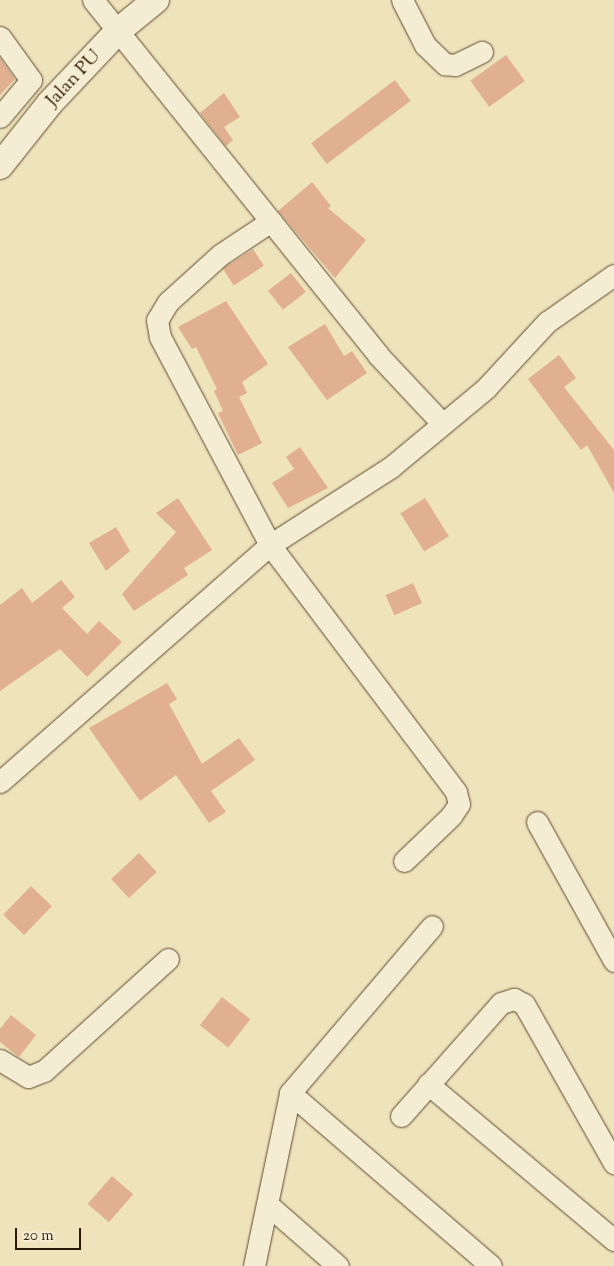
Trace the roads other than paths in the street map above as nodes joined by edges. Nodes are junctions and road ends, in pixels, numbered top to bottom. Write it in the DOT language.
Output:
graph roads {
  1 [pos="93,0"];
  2 [pos="156,0"];
  3 [pos="402,0"];
  4 [pos="118,31"];
  5 [pos="0,37"];
  6 [pos="482,52"];
  7 [pos="0,117"];
  8 [pos="0,166"];
  9 [pos="271,221"];
  10 [pos="614,275"];
  11 [pos="441,422"];
  12 [pos="270,545"];
  13 [pos="0,782"];
  14 [pos="537,822"];
  15 [pos="404,861"];
  16 [pos="432,926"];
  17 [pos="168,959"];
  18 [pos="614,961"];
  19 [pos="0,1060"];
  20 [pos="428,1084"];
  21 [pos="290,1093"];
  22 [pos="401,1116"];
  23 [pos="614,1163"];
  24 [pos="267,1204"];
  25 [pos="614,1240"];
  26 [pos="254,1266"];
  27 [pos="338,1266"];
  28 [pos="491,1266"];
  1 -- 4 [label="street"];
  2 -- 4 [label="street, Jalan PU"];
  3 -- 6 [label="street"];
  4 -- 8 [label="street, Jalan PU"];
  4 -- 9 [label="street"];
  5 -- 7 [label="street"];
  9 -- 11 [label="street"];
  9 -- 12 [label="street"];
  10 -- 11 [label="street"];
  11 -- 12 [label="street"];
  12 -- 13 [label="street"];
  12 -- 15 [label="street"];
  14 -- 18 [label="street"];
  16 -- 21 [label="street"];
  17 -- 19 [label="street"];
  20 -- 22 [label="street"];
  20 -- 23 [label="street"];
  20 -- 25 [label="street"];
  21 -- 24 [label="street"];
  21 -- 28 [label="street"];
  24 -- 26 [label="street"];
  24 -- 27 [label="street"];
}
